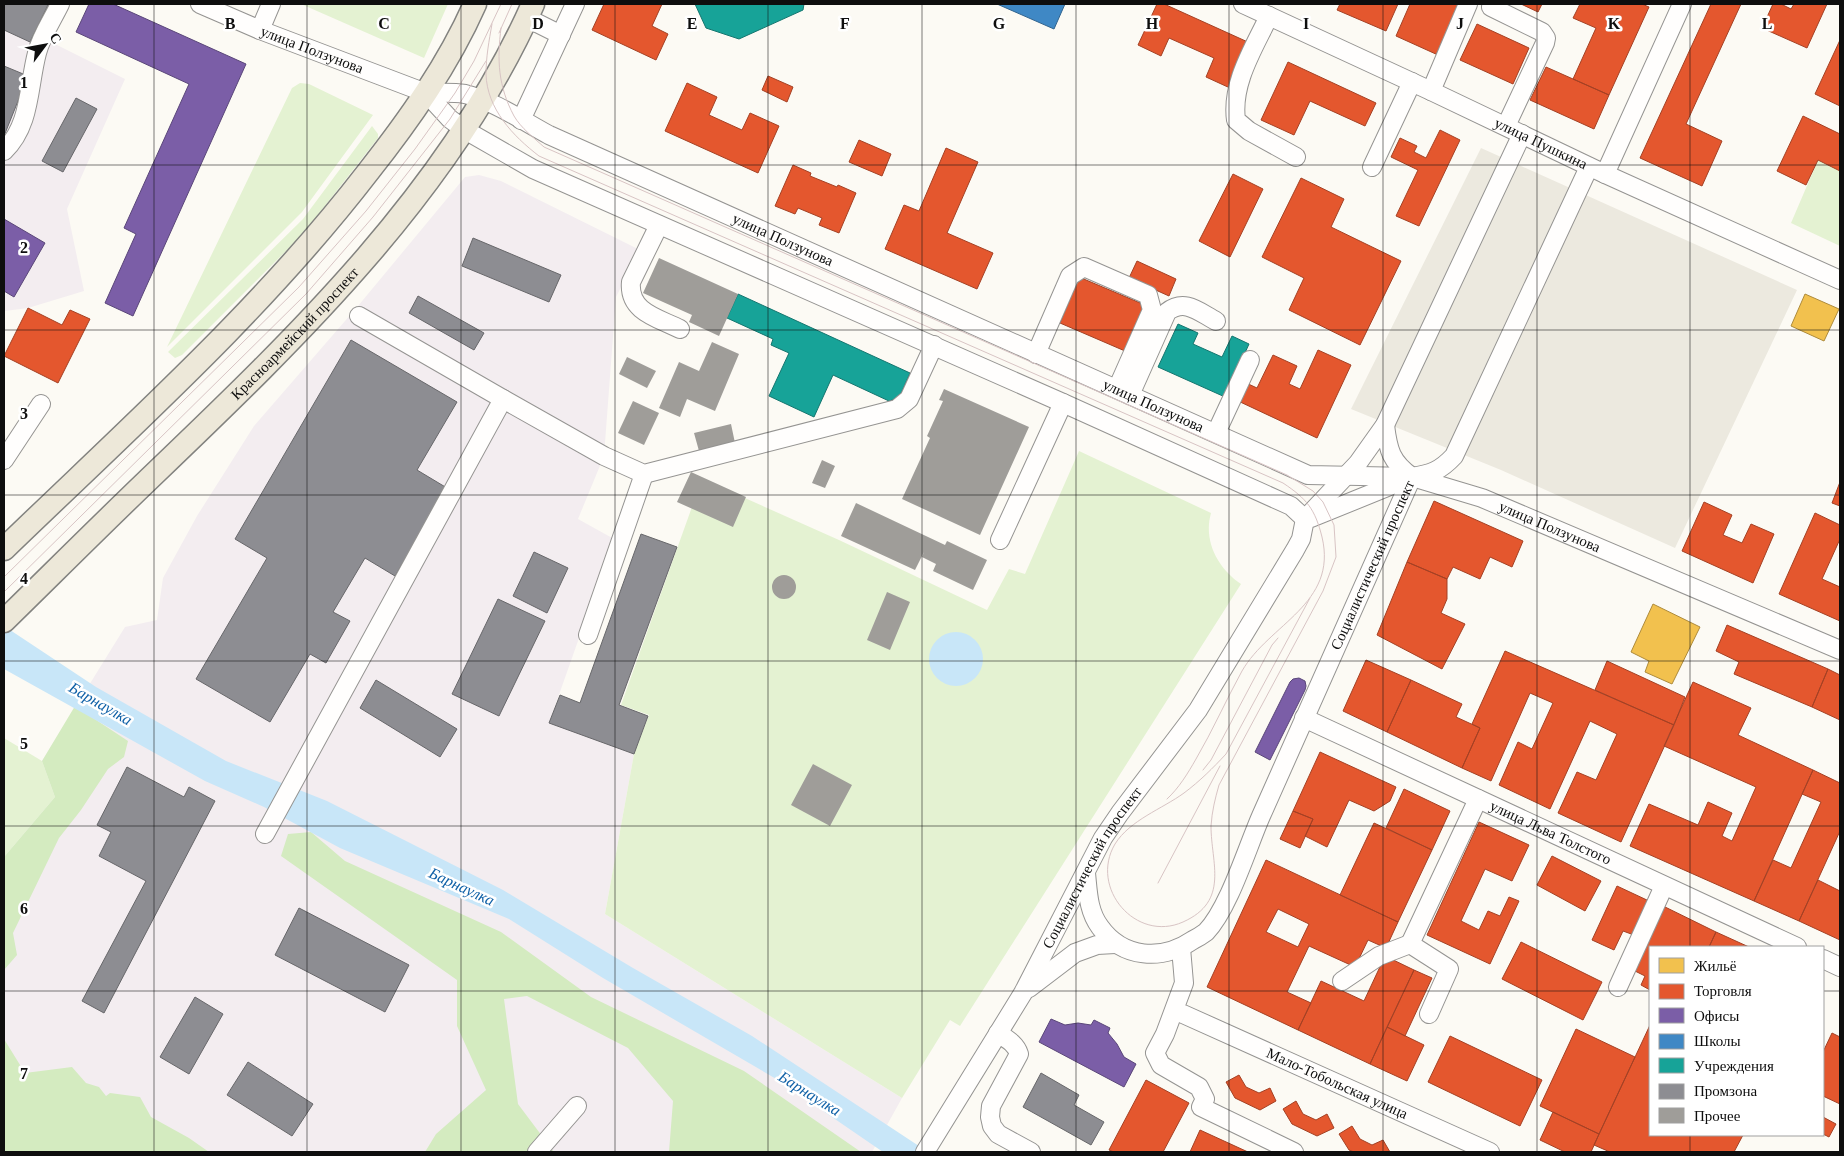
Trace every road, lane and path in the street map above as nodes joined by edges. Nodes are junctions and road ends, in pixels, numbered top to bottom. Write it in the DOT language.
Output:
graph roads {
  1 [pos="60,4"];
  2 [pos="200,4"];
  3 [pos="271,4"];
  4 [pos="475,4"];
  5 [pos="574,4"];
  6 [pos="1243,4"];
  7 [pos="1468,4"];
  8 [pos="1682,4"];
  9 [pos="1491,7"];
  10 [pos="530,11"];
  11 [pos="1269,16"];
  12 [pos="260,30"];
  13 [pos="561,35"];
  14 [pos="1412,82"];
  15 [pos="1431,91"];
  16 [pos="426,93"];
  17 [pos="483,101"];
  18 [pos="522,120"];
  19 [pos="1506,126"];
  20 [pos="465,130"];
  21 [pos="1522,134"];
  22 [pos="4,151"];
  23 [pos="1296,156"];
  24 [pos="1372,167"];
  25 [pos="1597,171"];
  26 [pos="659,225"];
  27 [pos="1840,280"];
  28 [pos="359,316"];
  29 [pos="1216,320"];
  30 [pos="680,329"];
  31 [pos="934,345"];
  32 [pos="1036,354"];
  33 [pos="1250,360"];
  34 [pos="1123,392"];
  35 [pos="503,399"];
  36 [pos="1063,403"];
  37 [pos="41,404"];
  38 [pos="1385,425"];
  39 [pos="1216,433"];
  40 [pos="4,460"];
  41 [pos="644,474"];
  42 [pos="1346,476"];
  43 [pos="1412,477"];
  44 [pos="1305,519"];
  45 [pos="1000,540"];
  46 [pos="4,549"];
  47 [pos="4,621"];
  48 [pos="588,635"];
  49 [pos="1840,650"];
  50 [pos="1304,718"];
  51 [pos="1478,799"];
  52 [pos="265,834"];
  53 [pos="1086,873"];
  54 [pos="1664,886"];
  55 [pos="1115,944"];
  56 [pos="1410,944"];
  57 [pos="1795,946"];
  58 [pos="1181,948"];
  59 [pos="1824,959"];
  60 [pos="1840,967"];
  61 [pos="1342,981"];
  62 [pos="1618,987"];
  63 [pos="1023,993"];
  64 [pos="1183,1014"];
  65 [pos="1429,1014"];
  66 [pos="998,1033"];
  67 [pos="577,1106"];
  68 [pos="537,1152"];
  69 [pos="925,1152"];
  70 [pos="1031,1152"];
  71 [pos="1294,1152"];
  72 [pos="1490,1152"];
  1 -- 22 [label="street"];
  2 -- 12 [label="street, улица Ползунова"];
  3 -- 12 [label="street"];
  4 -- 16 [label="main road"];
  5 -- 13 [label="street"];
  6 -- 11 [label="street, улица Пушкина"];
  7 -- 15 [label="street"];
  8 -- 25 [label="street, Социалистический проспект"];
  9 -- 19 [label="street"];
  10 -- 13 [label="street"];
  10 -- 17 [label="main road, Красноармейский проспект"];
  11 -- 14 [label="street, улица Пушкина"];
  11 -- 23 [label="street"];
  12 -- 16 [label="street, улица Ползунова"];
  13 -- 18 [label="street"];
  14 -- 15 [label="street, улица Пушкина"];
  14 -- 24 [label="street"];
  15 -- 19 [label="street, улица Пушкина"];
  16 -- 17 [label="street, улица Ползунова"];
  16 -- 20 [label="street"];
  16 -- 46 [label="main road"];
  17 -- 18 [label="street, улица Ползунова"];
  17 -- 20 [label="main road, Красноармейский проспект"];
  18 -- 32 [label="street, улица Ползунова"];
  19 -- 21 [label="street, улица Пушкина"];
  20 -- 26 [label="street"];
  20 -- 47 [label="main road, Красноармейский проспект"];
  21 -- 25 [label="street, улица Пушкина"];
  21 -- 38 [label="street"];
  25 -- 27 [label="street, улица Пушкина"];
  25 -- 43 [label="street, Социалистический проспект"];
  26 -- 30 [label="street"];
  26 -- 31 [label="street"];
  28 -- 35 [label="street"];
  29 -- 34 [label="street"];
  31 -- 36 [label="street"];
  31 -- 41 [label="street"];
  32 -- 34 [label="street, улица Ползунова"];
  32 -- 34 [label="street"];
  33 -- 39 [label="street"];
  34 -- 39 [label="street, улица Ползунова"];
  35 -- 41 [label="street"];
  35 -- 52 [label="street"];
  36 -- 44 [label="street"];
  36 -- 45 [label="street"];
  37 -- 40 [label="street"];
  38 -- 42 [label="street"];
  38 -- 43 [label="street"];
  39 -- 42 [label="street, улица Ползунова"];
  41 -- 48 [label="street"];
  42 -- 43 [label="street, улица Ползунова"];
  42 -- 44 [label="street"];
  43 -- 44 [label="street"];
  43 -- 49 [label="street, улица Ползунова"];
  43 -- 50 [label="street, Социалистический проспект"];
  44 -- 53 [label="street, Социалистический проспект"];
  50 -- 51 [label="street, улица Льва Толстого"];
  50 -- 58 [label="street, Социалистический проспект"];
  51 -- 54 [label="street, улица Льва Толстого"];
  51 -- 56 [label="street"];
  53 -- 55 [label="street"];
  53 -- 63 [label="street, Социалистический проспект"];
  54 -- 57 [label="street, улица Льва Толстого"];
  54 -- 62 [label="street"];
  55 -- 58 [label="street, Социалистический проспект"];
  55 -- 63 [label="street"];
  56 -- 61 [label="street"];
  56 -- 65 [label="street"];
  58 -- 71 [label="street"];
  59 -- 60 [label="street"];
  63 -- 66 [label="street, Социалистический проспект"];
  64 -- 72 [label="street, Мало-Тобольская улица"];
  66 -- 69 [label="street, Социалистический проспект"];
  66 -- 70 [label="street"];
  67 -- 68 [label="street"];
}
